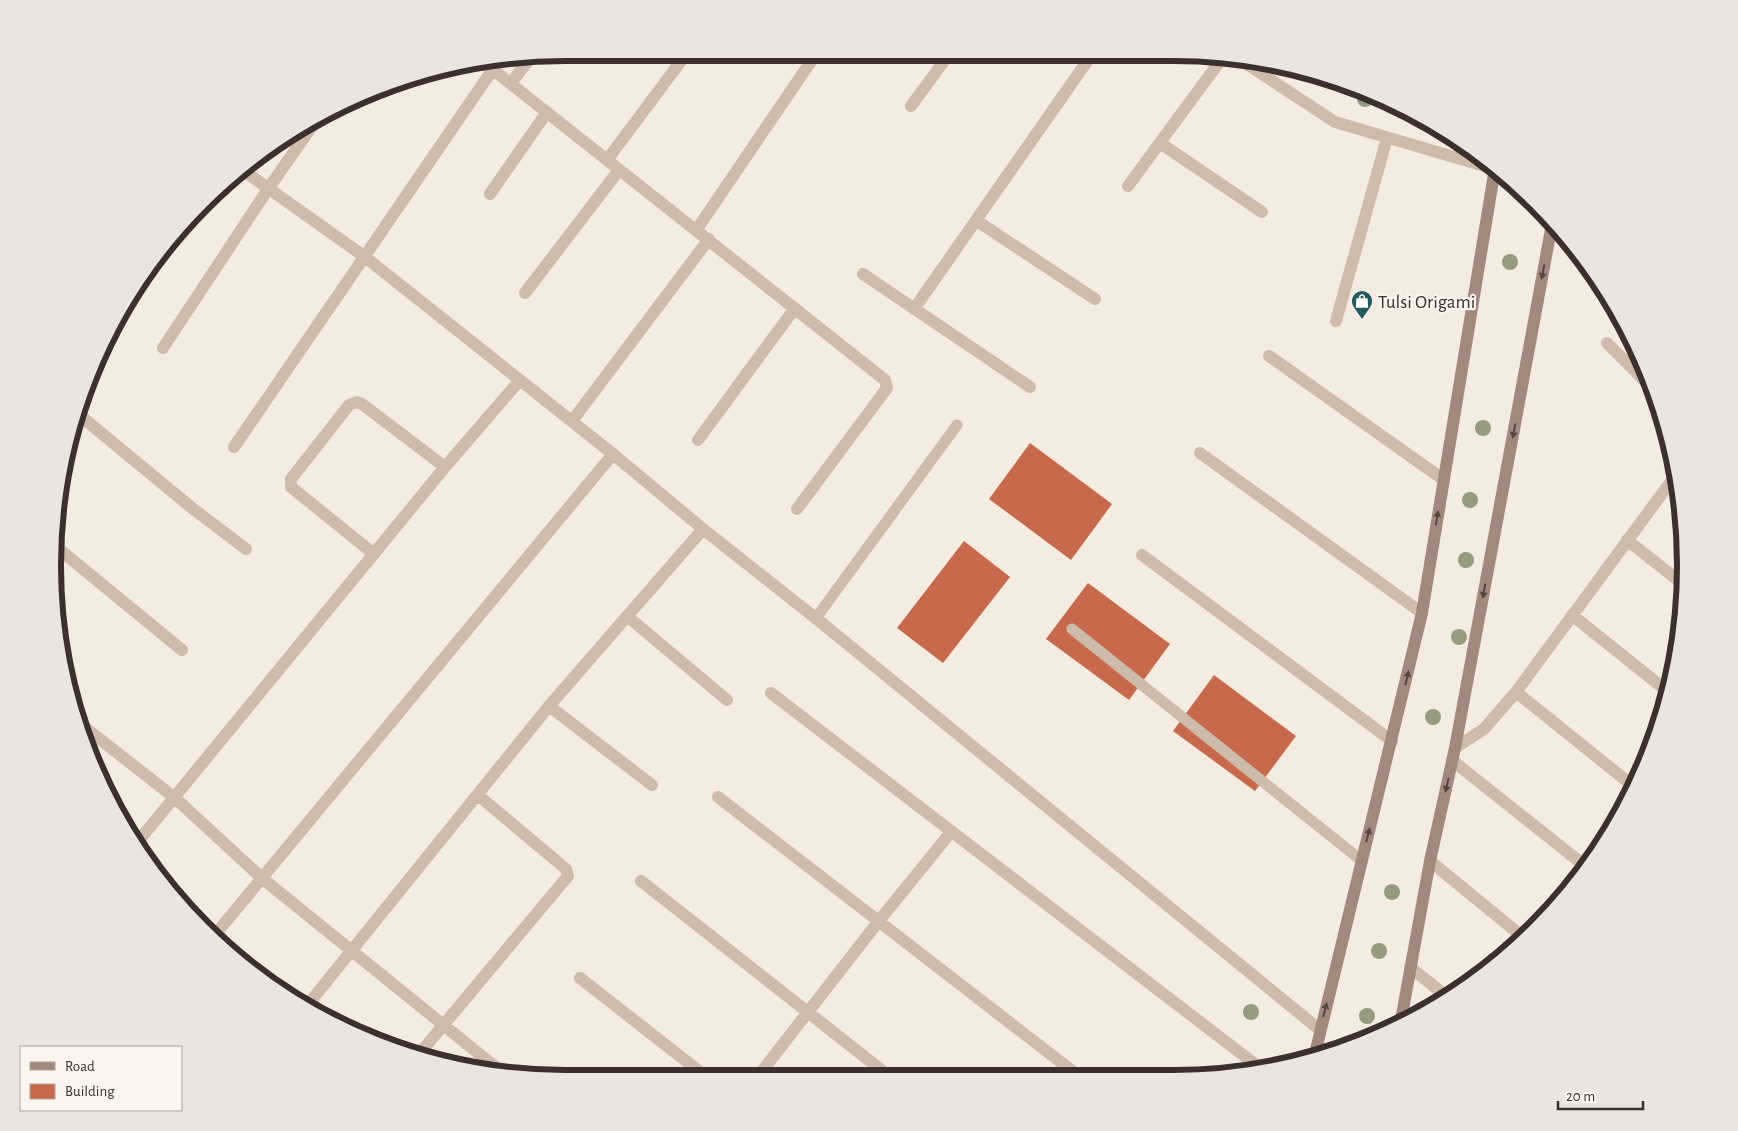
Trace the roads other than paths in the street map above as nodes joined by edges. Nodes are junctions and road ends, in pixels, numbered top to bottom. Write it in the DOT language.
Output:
graph roads {
  1 [pos="681,61"];
  2 [pos="811,61"];
  3 [pos="944,61"];
  4 [pos="1087,61"];
  5 [pos="527,63"];
  6 [pos="1217,63"];
  7 [pos="1253,68"];
  8 [pos="493,69"];
  9 [pos="511,83"];
  10 [pos="911,106"];
  11 [pos="547,112"];
  12 [pos="308,132"];
  13 [pos="1386,138"];
  14 [pos="1160,143"];
  15 [pos="607,160"];
  16 [pos="1478,164"];
  17 [pos="619,170"];
  18 [pos="248,174"];
  19 [pos="1494,177"];
  20 [pos="1128,186"];
  21 [pos="268,188"];
  22 [pos="490,194"];
  23 [pos="1262,212"];
  24 [pos="976,221"];
  25 [pos="697,229"];
  26 [pos="1551,232"];
  27 [pos="709,239"];
  28 [pos="365,258"];
  29 [pos="862,274"];
  30 [pos="525,293"];
  31 [pos="1095,298"];
  32 [pos="795,308"];
  33 [pos="914,309"];
  34 [pos="1336,321"];
  35 [pos="1607,343"];
  36 [pos="163,348"];
  37 [pos="1269,356"];
  38 [pos="1639,375"];
  39 [pos="520,380"];
  40 [pos="1030,387"];
  41 [pos="83,418"];
  42 [pos="572,421"];
  43 [pos="957,425"];
  44 [pos="698,440"];
  45 [pos="234,448"];
  46 [pos="1200,453"];
  47 [pos="613,454"];
  48 [pos="444,467"];
  49 [pos="1444,480"];
  50 [pos="1669,483"];
  51 [pos="797,510"];
  52 [pos="703,529"];
  53 [pos="1627,540"];
  54 [pos="246,549"];
  55 [pos="61,551"];
  56 [pos="374,554"];
  57 [pos="1142,555"];
  58 [pos="1677,579"];
  59 [pos="1422,613"];
  60 [pos="627,616"];
  61 [pos="1572,616"];
  62 [pos="816,618"];
  63 [pos="1072,629"];
  64 [pos="182,650"];
  65 [pos="1662,687"];
  66 [pos="1516,692"];
  67 [pos="771,693"];
  68 [pos="728,700"];
  69 [pos="549,706"];
  70 [pos="89,731"];
  71 [pos="1392,741"];
  72 [pos="1454,755"];
  73 [pos="1628,782"];
  74 [pos="652,785"];
  75 [pos="479,796"];
  76 [pos="175,798"];
  77 [pos="718,798"];
  78 [pos="951,832"];
  79 [pos="141,838"];
  80 [pos="1362,860"];
  81 [pos="1430,861"];
  82 [pos="1580,862"];
  83 [pos="263,879"];
  84 [pos="641,881"];
  85 [pos="878,922"];
  86 [pos="218,931"];
  87 [pos="1518,933"];
  88 [pos="352,950"];
  89 [pos="1410,967"];
  90 [pos="580,978"];
  91 [pos="1441,992"];
  92 [pos="311,1001"];
  93 [pos="808,1013"];
  94 [pos="1402,1015"];
  95 [pos="444,1026"];
  96 [pos="1320,1030"];
  97 [pos="423,1049"];
  98 [pos="1316,1049"];
  99 [pos="1253,1063"];
  100 [pos="491,1064"];
  101 [pos="698,1070"];
  102 [pos="763,1070"];
  103 [pos="881,1070"];
  104 [pos="1071,1070"];
  1 -- 15 [label="street"];
  2 -- 25 [label="street"];
  3 -- 10 [label="street"];
  4 -- 24 [label="street"];
  5 -- 9 [label="street"];
  6 -- 14 [label="street"];
  7 -- 13 [label="street"];
  8 -- 9 [label="street"];
  8 -- 28 [label="street"];
  9 -- 11 [label="street"];
  11 -- 15 [label="street"];
  11 -- 22 [label="street"];
  12 -- 21 [label="street"];
  13 -- 16 [label="street"];
  13 -- 34 [label="street"];
  14 -- 20 [label="street"];
  14 -- 23 [label="street"];
  15 -- 17 [label="street"];
  17 -- 25 [label="street"];
  17 -- 30 [label="street"];
  18 -- 21 [label="street"];
  19 -- 49 [label="street"];
  21 -- 28 [label="street"];
  21 -- 36 [label="street"];
  24 -- 31 [label="street"];
  24 -- 33 [label="street"];
  25 -- 27 [label="street"];
  26 -- 72 [label="street, one-way"];
  27 -- 32 [label="street"];
  27 -- 42 [label="street"];
  28 -- 39 [label="street"];
  28 -- 45 [label="street"];
  29 -- 33 [label="street"];
  32 -- 44 [label="street"];
  32 -- 51 [label="street"];
  33 -- 40 [label="street"];
  35 -- 38 [label="street"];
  37 -- 49 [label="street"];
  39 -- 42 [label="street"];
  39 -- 48 [label="street"];
  41 -- 54 [label="street"];
  42 -- 47 [label="street"];
  43 -- 62 [label="lane"];
  46 -- 59 [label="street"];
  47 -- 52 [label="street"];
  47 -- 83 [label="street"];
  48 -- 56 [label="street"];
  48 -- 56 [label="street"];
  59 -- 49 [label="street, one-way"];
  50 -- 53 [label="street"];
  52 -- 60 [label="street"];
  52 -- 62 [label="street"];
  53 -- 58 [label="street"];
  53 -- 61 [label="street"];
  55 -- 64 [label="street"];
  56 -- 76 [label="street"];
  57 -- 71 [label="street"];
  71 -- 59 [label="street, one-way"];
  60 -- 68 [label="street"];
  60 -- 69 [label="street"];
  61 -- 65 [label="street"];
  61 -- 66 [label="street"];
  62 -- 96 [label="street"];
  63 -- 80 [label="lane"];
  66 -- 72 [label="street"];
  66 -- 73 [label="street"];
  67 -- 78 [label="street"];
  69 -- 74 [label="street"];
  69 -- 75 [label="street"];
  70 -- 76 [label="street"];
  80 -- 71 [label="street, one-way"];
  72 -- 81 [label="street, one-way"];
  72 -- 82 [label="street"];
  75 -- 88 [label="street"];
  75 -- 95 [label="street"];
  76 -- 79 [label="street"];
  76 -- 83 [label="street"];
  77 -- 85 [label="street"];
  78 -- 85 [label="street"];
  78 -- 99 [label="street"];
  96 -- 80 [label="street, one-way"];
  81 -- 87 [label="street"];
  81 -- 89 [label="street"];
  83 -- 86 [label="street"];
  83 -- 88 [label="street"];
  84 -- 93 [label="street"];
  85 -- 93 [label="street"];
  85 -- 104 [label="street"];
  88 -- 92 [label="street"];
  88 -- 95 [label="street"];
  89 -- 91 [label="street"];
  89 -- 94 [label="street"];
  90 -- 101 [label="street"];
  93 -- 102 [label="street"];
  93 -- 103 [label="street"];
  95 -- 97 [label="street"];
  95 -- 100 [label="street"];
  96 -- 98 [label="street"];
}
